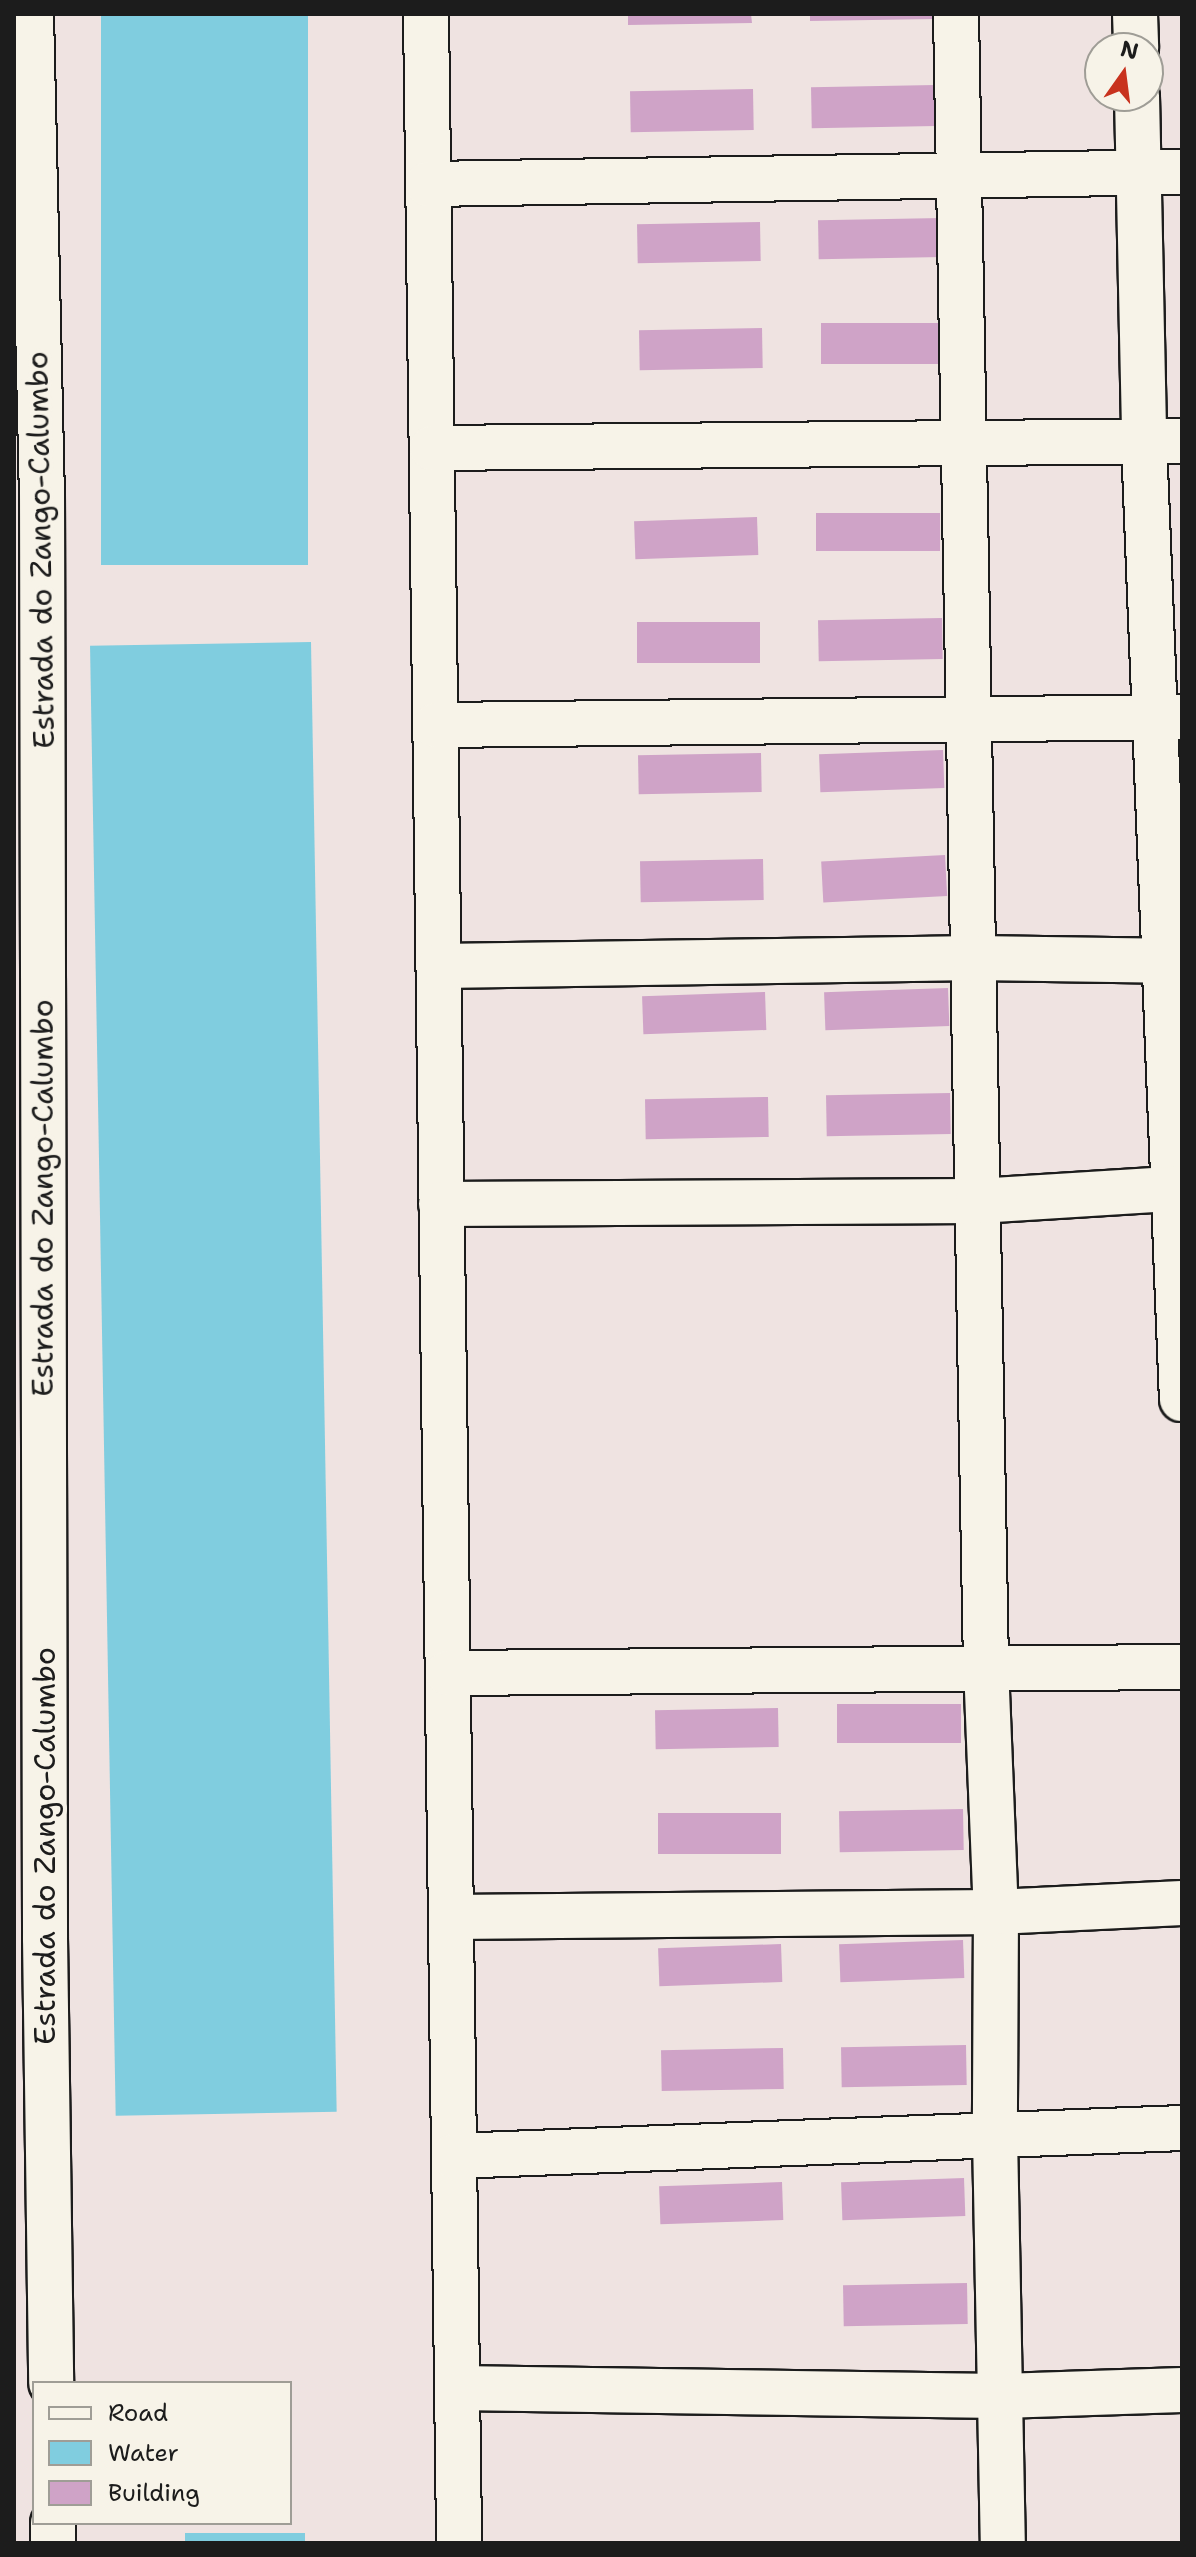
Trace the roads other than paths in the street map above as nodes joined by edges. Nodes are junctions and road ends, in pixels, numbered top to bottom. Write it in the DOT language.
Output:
graph roads {
  1 [pos="31,14"];
  2 [pos="426,14"];
  3 [pos="956,14"];
  4 [pos="1137,112"];
  5 [pos="1182,172"];
  6 [pos="1139,173"];
  7 [pos="958,176"];
  8 [pos="428,184"];
  9 [pos="1163,442"];
  10 [pos="963,443"];
  11 [pos="432,448"];
  12 [pos="28,490"];
  13 [pos="1168,717"];
  14 [pos="968,723"];
  15 [pos="436,725"];
  16 [pos="975,958"];
  17 [pos="1174,961"];
  18 [pos="440,966"];
  19 [pos="1178,1188"];
  20 [pos="978,1201"];
  21 [pos="441,1204"];
  22 [pos="28,1218"];
  23 [pos="1182,1399"];
  24 [pos="986,1666"];
  25 [pos="1182,1667"];
  26 [pos="448,1673"];
  27 [pos="1182,1903"];
  28 [pos="996,1912"];
  29 [pos="451,1917"];
  30 [pos="1182,2128"];
  31 [pos="995,2136"];
  32 [pos="454,2156"];
  33 [pos="51,2381"];
  34 [pos="457,2388"];
  35 [pos="1182,2390"];
  36 [pos="1002,2396"];
  37 [pos="459,2543"];
  38 [pos="1003,2543"];
  1 -- 12 [label="street, Estrada do Zango-Calumbo"];
  2 -- 8 [label="street"];
  3 -- 7 [label="street"];
  4 -- 6 [label="street"];
  5 -- 6 [label="street"];
  6 -- 7 [label="street"];
  6 -- 9 [label="street"];
  7 -- 8 [label="street"];
  7 -- 10 [label="street"];
  8 -- 11 [label="street"];
  9 -- 10 [label="street"];
  9 -- 13 [label="street"];
  10 -- 11 [label="street"];
  10 -- 14 [label="street"];
  11 -- 15 [label="street"];
  12 -- 22 [label="street, Estrada do Zango-Calumbo"];
  13 -- 14 [label="street"];
  13 -- 17 [label="street"];
  14 -- 15 [label="street"];
  14 -- 16 [label="street"];
  15 -- 18 [label="street"];
  16 -- 17 [label="street"];
  16 -- 18 [label="street"];
  16 -- 20 [label="street"];
  17 -- 19 [label="street"];
  18 -- 21 [label="street"];
  19 -- 20 [label="street"];
  19 -- 23 [label="street"];
  20 -- 21 [label="street"];
  20 -- 24 [label="street"];
  21 -- 26 [label="street"];
  22 -- 33 [label="street, Estrada do Zango-Calumbo"];
  24 -- 25 [label="street"];
  24 -- 26 [label="street"];
  24 -- 28 [label="street"];
  26 -- 29 [label="street"];
  27 -- 28 [label="street"];
  28 -- 29 [label="street"];
  28 -- 31 [label="street"];
  29 -- 32 [label="street"];
  30 -- 31 [label="street"];
  31 -- 32 [label="street"];
  31 -- 36 [label="street"];
  32 -- 34 [label="street"];
  34 -- 36 [label="street"];
  34 -- 37 [label="street"];
  35 -- 36 [label="street"];
  36 -- 38 [label="street"];
}
